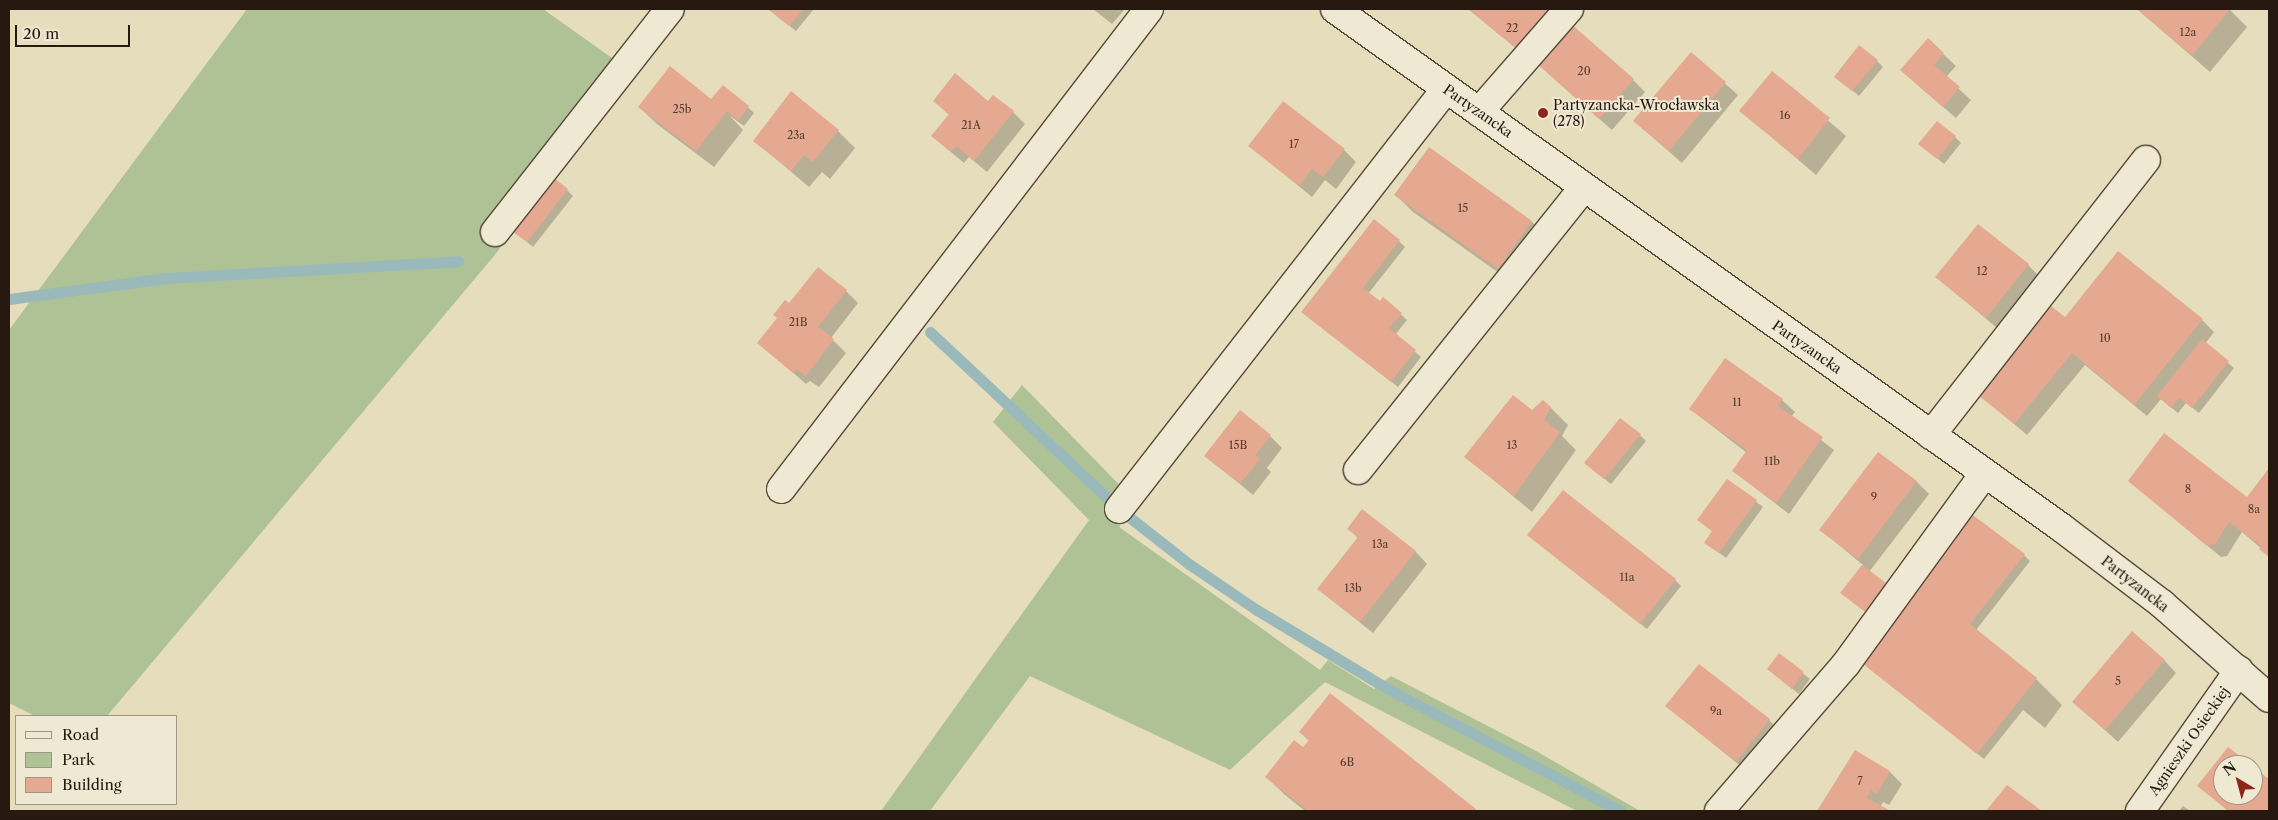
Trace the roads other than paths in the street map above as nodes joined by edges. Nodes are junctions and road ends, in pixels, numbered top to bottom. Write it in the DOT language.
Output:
graph roads {
  1 [pos="670,9"];
  2 [pos="1149,9"];
  3 [pos="1569,9"];
  4 [pos="1339,10"];
  5 [pos="1446,89"];
  6 [pos="1479,112"];
  7 [pos="2146,160"];
  8 [pos="1584,187"];
  9 [pos="495,232"];
  10 [pos="1931,435"];
  11 [pos="1358,470"];
  12 [pos="1985,473"];
  13 [pos="781,489"];
  14 [pos="1119,508"];
  15 [pos="2239,670"];
  16 [pos="2269,698"];
  17 [pos="1719,811"];
  18 [pos="2140,811"];
  1 -- 9 [label="street"];
  2 -- 13 [label="street"];
  3 -- 6 [label="street"];
  4 -- 5 [label="street, Partyzancka"];
  5 -- 6 [label="street, Partyzancka"];
  5 -- 14 [label="street"];
  6 -- 8 [label="street, Partyzancka"];
  7 -- 10 [label="street"];
  8 -- 10 [label="street, Partyzancka"];
  8 -- 11 [label="street"];
  10 -- 12 [label="street, Partyzancka"];
  12 -- 15 [label="street, Partyzancka"];
  12 -- 17 [label="street"];
  15 -- 16 [label="street, Partyzancka"];
  15 -- 18 [label="street, Agnieszki Osieckiej"];
}
